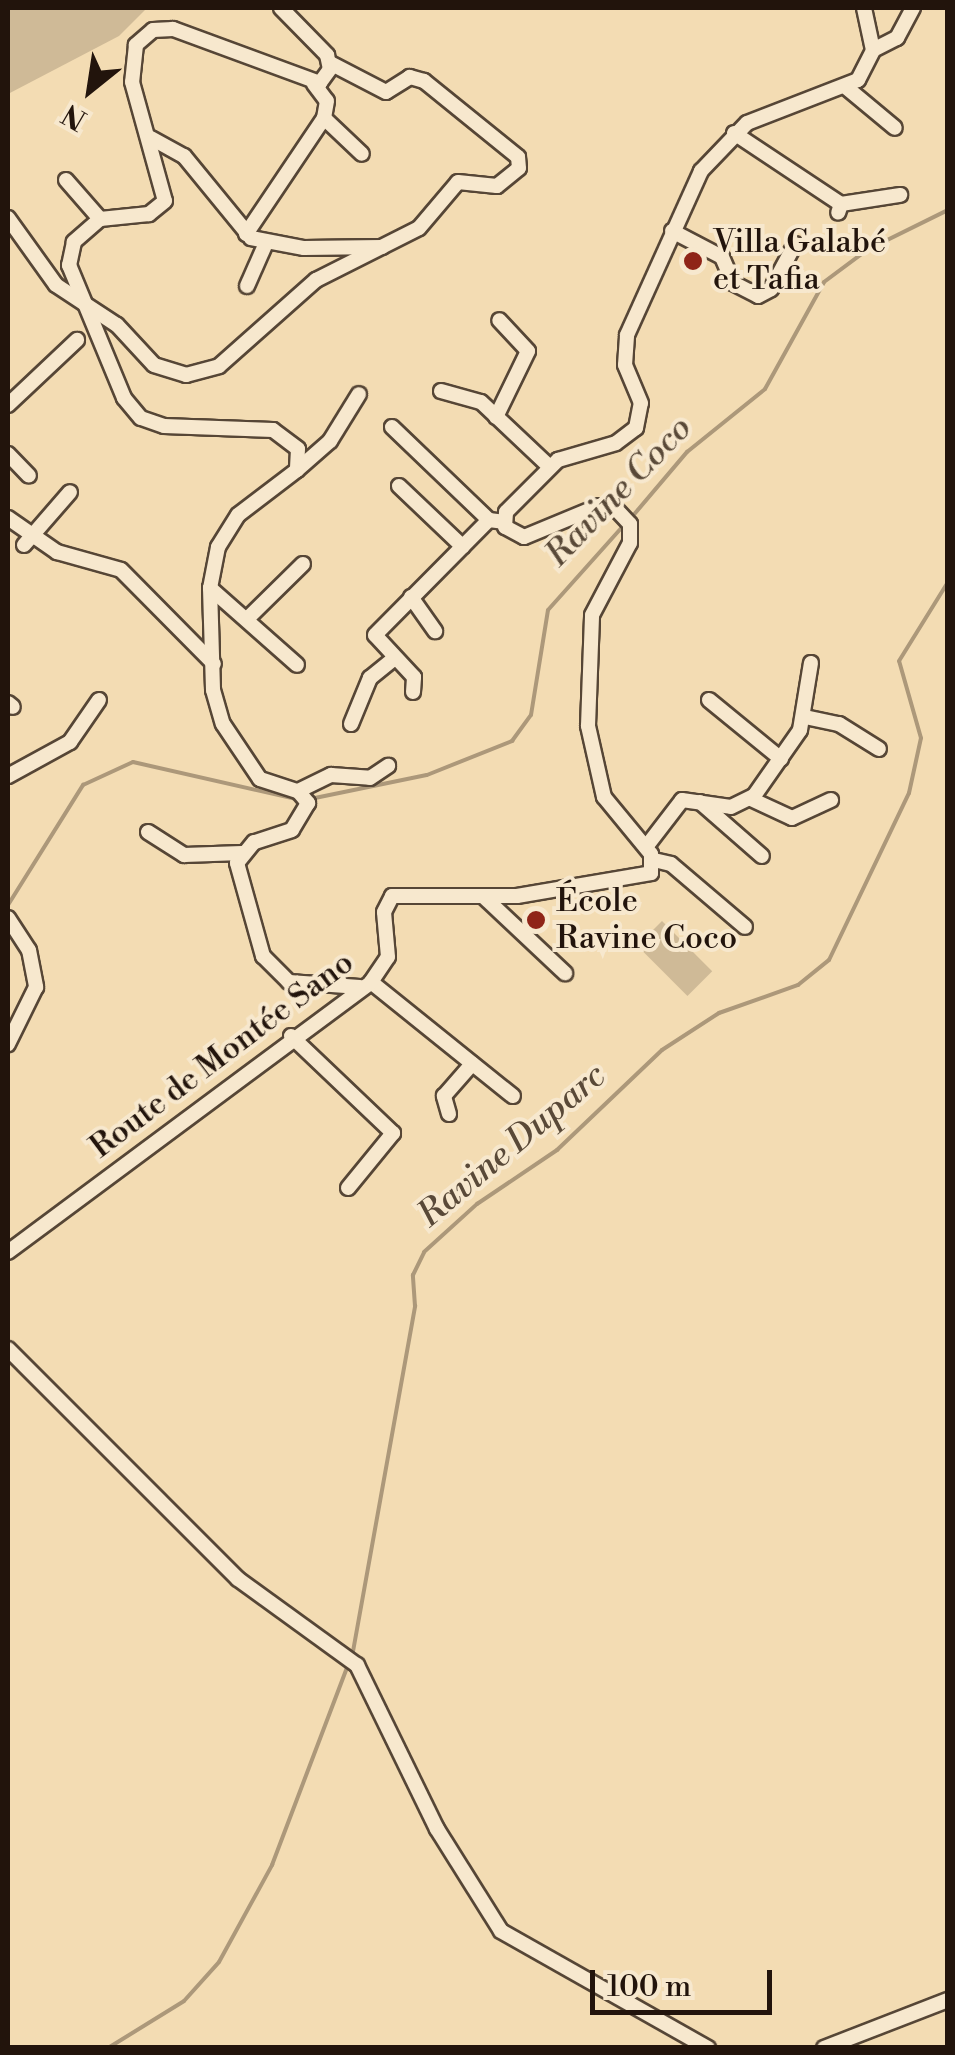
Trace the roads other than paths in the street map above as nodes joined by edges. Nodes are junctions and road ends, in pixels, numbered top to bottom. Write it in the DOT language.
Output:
graph roads {
  1 [pos="281,8"];
  2 [pos="864,8"];
  3 [pos="913,8"];
  4 [pos="873,50"];
  5 [pos="330,63"];
  6 [pos="314,84"];
  7 [pos="846,88"];
  8 [pos="324,118"];
  9 [pos="895,128"];
  10 [pos="734,133"];
  11 [pos="150,138"];
  12 [pos="362,154"];
  13 [pos="66,180"];
  14 [pos="900,195"];
  15 [pos="8,218"];
  16 [pos="100,219"];
  17 [pos="672,231"];
  18 [pos="246,234"];
  19 [pos="266,243"];
  20 [pos="795,244"];
  21 [pos="382,247"];
  22 [pos="247,286"];
  23 [pos="93,312"];
  24 [pos="499,320"];
  25 [pos="77,340"];
  26 [pos="441,391"];
  27 [pos="359,394"];
  28 [pos="8,404"];
  29 [pos="496,416"];
  30 [pos="392,427"];
  31 [pos="8,454"];
  32 [pos="549,466"];
  33 [pos="296,470"];
  34 [pos="29,476"];
  35 [pos="399,486"];
  36 [pos="70,492"];
  37 [pos="8,518"];
  38 [pos="497,521"];
  39 [pos="28,542"];
  40 [pos="462,547"];
  41 [pos="303,564"];
  42 [pos="210,588"];
  43 [pos="412,597"];
  44 [pos="248,618"];
  45 [pos="435,631"];
  46 [pos="391,660"];
  47 [pos="811,663"];
  48 [pos="214,664"];
  49 [pos="297,665"];
  50 [pos="413,692"];
  51 [pos="99,700"];
  52 [pos="709,700"];
  53 [pos="804,717"];
  54 [pos="351,724"];
  55 [pos="879,749"];
  56 [pos="781,759"];
  57 [pos="388,766"];
  58 [pos="8,776"];
  59 [pos="298,791"];
  60 [pos="751,799"];
  61 [pos="831,800"];
  62 [pos="700,802"];
  63 [pos="148,832"];
  64 [pos="242,854"];
  65 [pos="650,854"];
  66 [pos="762,856"];
  67 [pos="485,898"];
  68 [pos="8,918"];
  69 [pos="744,927"];
  70 [pos="565,972"];
  71 [pos="366,984"];
  72 [pos="292,1036"];
  73 [pos="8,1044"];
  74 [pos="472,1064"];
  75 [pos="512,1096"];
  76 [pos="449,1114"];
  77 [pos="348,1188"];
  78 [pos="8,1252"];
  79 [pos="8,1349"];
  80 [pos="948,2000"];
  81 [pos="708,2048"];
  82 [pos="824,2048"];
  1 -- 5 [label="street"];
  2 -- 4 [label="street"];
  3 -- 4 [label="street"];
  4 -- 7 [label="street"];
  5 -- 6 [label="street"];
  5 -- 21 [label="street"];
  6 -- 8 [label="street"];
  6 -- 11 [label="street"];
  7 -- 9 [label="street"];
  7 -- 10 [label="street"];
  8 -- 12 [label="street"];
  8 -- 18 [label="street"];
  10 -- 14 [label="street"];
  10 -- 17 [label="street"];
  11 -- 16 [label="street"];
  11 -- 18 [label="street"];
  13 -- 16 [label="street"];
  15 -- 23 [label="street"];
  16 -- 23 [label="street"];
  17 -- 20 [label="street"];
  17 -- 32 [label="street"];
  18 -- 19 [label="street"];
  19 -- 21 [label="street"];
  19 -- 22 [label="street"];
  21 -- 23 [label="street"];
  23 -- 33 [label="street"];
  24 -- 29 [label="street"];
  25 -- 28 [label="street"];
  26 -- 29 [label="street"];
  27 -- 33 [label="street"];
  29 -- 32 [label="street"];
  30 -- 38 [label="street"];
  31 -- 34 [label="street"];
  32 -- 38 [label="street"];
  33 -- 42 [label="street"];
  35 -- 40 [label="street"];
  36 -- 39 [label="street"];
  37 -- 39 [label="street"];
  38 -- 40 [label="street"];
  38 -- 65 [label="street"];
  39 -- 48 [label="street"];
  40 -- 43 [label="street"];
  41 -- 44 [label="street"];
  42 -- 44 [label="street"];
  42 -- 48 [label="street"];
  43 -- 45 [label="street"];
  43 -- 46 [label="street"];
  44 -- 49 [label="street"];
  46 -- 50 [label="street"];
  46 -- 54 [label="street"];
  47 -- 53 [label="street"];
  48 -- 59 [label="street"];
  51 -- 58 [label="street"];
  52 -- 56 [label="street"];
  53 -- 55 [label="street"];
  53 -- 56 [label="street"];
  56 -- 60 [label="street"];
  57 -- 59 [label="street"];
  59 -- 64 [label="street"];
  60 -- 61 [label="street"];
  60 -- 62 [label="street"];
  62 -- 65 [label="street"];
  62 -- 66 [label="street"];
  63 -- 64 [label="street"];
  64 -- 71 [label="street"];
  65 -- 67 [label="street, Route de Montée Sano"];
  65 -- 69 [label="street"];
  67 -- 70 [label="street"];
  67 -- 71 [label="street, Route de Montée Sano"];
  68 -- 73 [label="street"];
  71 -- 72 [label="street, Route de Montée Sano"];
  71 -- 74 [label="street"];
  72 -- 77 [label="street"];
  72 -- 78 [label="street, Route de Montée Sano"];
  74 -- 75 [label="street"];
  74 -- 76 [label="street"];
  79 -- 81 [label="street"];
  80 -- 82 [label="street"];
}
